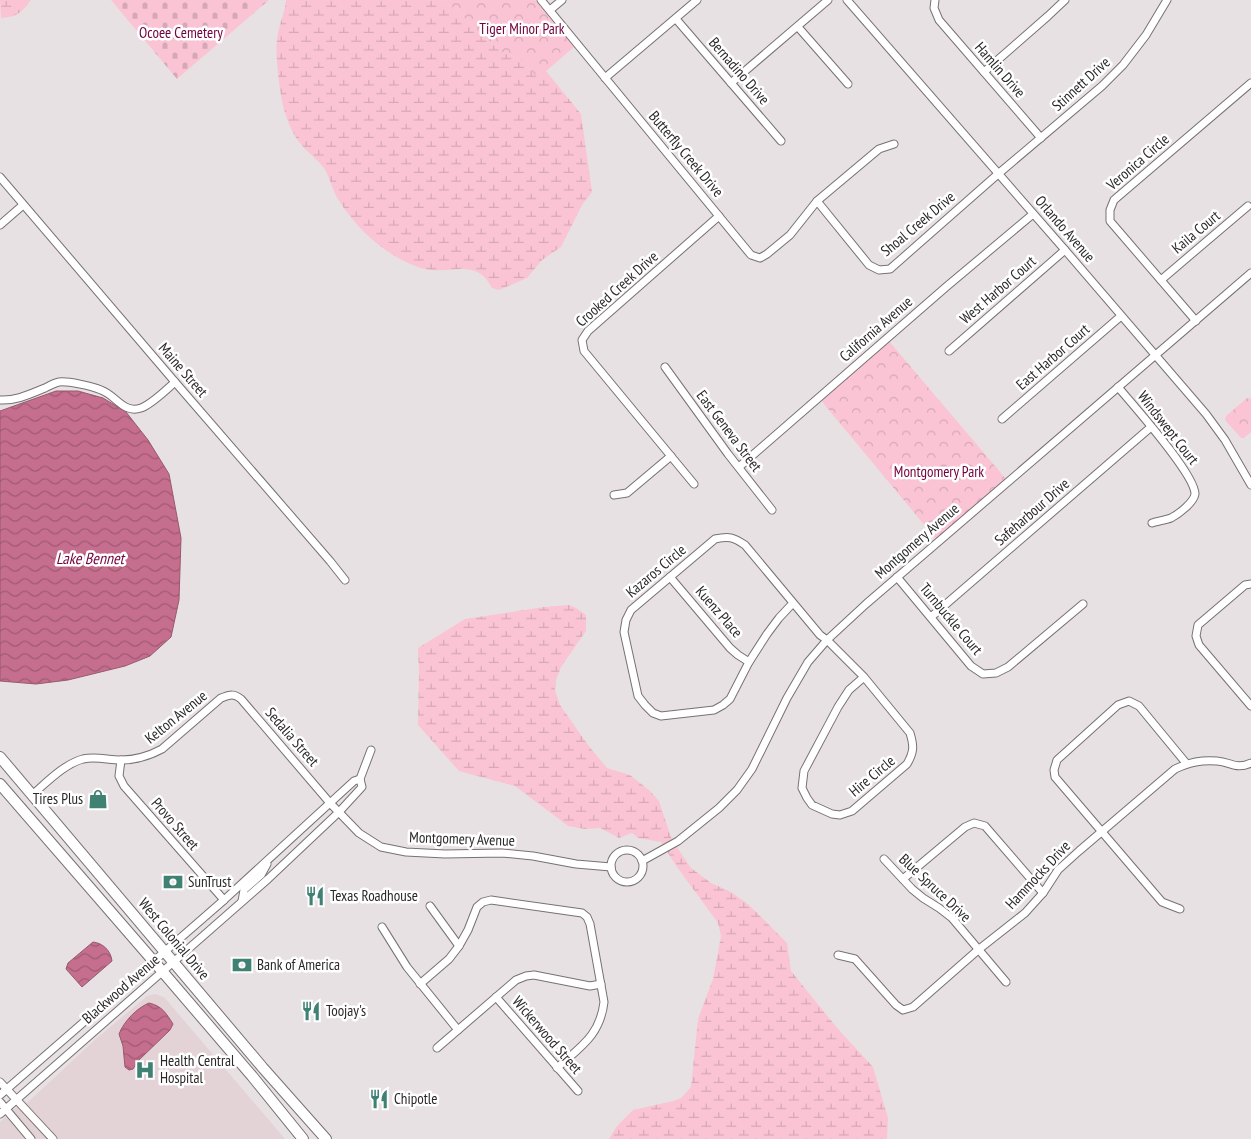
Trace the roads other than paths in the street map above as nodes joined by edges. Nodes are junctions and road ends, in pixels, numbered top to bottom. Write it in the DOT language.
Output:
graph roads {
  1 [pos="541,0"];
  2 [pos="562,0"];
  3 [pos="697,0"];
  4 [pos="828,0"];
  5 [pos="846,0"];
  6 [pos="935,0"];
  7 [pos="1065,0"];
  8 [pos="1167,0"];
  9 [pos="550,10"];
  10 [pos="676,19"];
  11 [pos="798,26"];
  12 [pos="984,72"];
  13 [pos="605,78"];
  14 [pos="1251,82"];
  15 [pos="731,83"];
  16 [pos="848,84"];
  17 [pos="1040,138"];
  18 [pos="781,141"];
  19 [pos="894,144"];
  20 [pos="998,174"];
  21 [pos="0,177"];
  22 [pos="817,201"];
  23 [pos="24,205"];
  24 [pos="1248,206"];
  25 [pos="1033,214"];
  26 [pos="720,216"];
  27 [pos="0,225"];
  28 [pos="1065,250"];
  29 [pos="1251,273"];
  30 [pos="1161,280"];
  31 [pos="1122,316"];
  32 [pos="1196,321"];
  33 [pos="948,351"];
  34 [pos="1155,355"];
  35 [pos="665,367"];
  36 [pos="175,382"];
  37 [pos="1118,387"];
  38 [pos="0,400"];
  39 [pos="1002,419"];
  40 [pos="1151,427"];
  41 [pos="671,456"];
  42 [pos="739,467"];
  43 [pos="694,484"];
  44 [pos="1251,485"];
  45 [pos="614,495"];
  46 [pos="772,510"];
  47 [pos="1152,522"];
  48 [pos="670,577"];
  49 [pos="898,577"];
  50 [pos="345,580"];
  51 [pos="1251,584"];
  52 [pos="793,603"];
  53 [pos="1083,604"];
  54 [pos="931,617"];
  55 [pos="827,640"];
  56 [pos="749,662"];
  57 [pos="864,677"];
  58 [pos="229,695"];
  59 [pos="1251,706"];
  60 [pos="370,750"];
  61 [pos="0,757"];
  62 [pos="121,760"];
  63 [pos="1251,763"];
  64 [pos="1186,764"];
  65 [pos="360,779"];
  66 [pos="0,784"];
  67 [pos="32,795"];
  68 [pos="330,802"];
  69 [pos="339,812"];
  70 [pos="1102,832"];
  71 [pos="269,859"];
  72 [pos="884,859"];
  73 [pos="642,861"];
  74 [pos="611,867"];
  75 [pos="903,880"];
  76 [pos="1043,892"];
  77 [pos="224,900"];
  78 [pos="241,901"];
  79 [pos="430,906"];
  80 [pos="1180,908"];
  81 [pos="382,927"];
  82 [pos="459,946"];
  83 [pos="978,950"];
  84 [pos="165,951"];
  85 [pos="838,955"];
  86 [pos="153,961"];
  87 [pos="174,961"];
  88 [pos="162,972"];
  89 [pos="1006,982"];
  90 [pos="420,984"];
  91 [pos="601,984"];
  92 [pos="496,997"];
  93 [pos="458,1030"];
  94 [pos="436,1048"];
  95 [pos="557,1068"];
  96 [pos="0,1082"];
  97 [pos="7,1089"];
  98 [pos="578,1092"];
  99 [pos="0,1095"];
  100 [pos="16,1099"];
  101 [pos="0,1102"];
  102 [pos="3,1111"];
  103 [pos="31,1139"];
  104 [pos="53,1139"];
  105 [pos="303,1139"];
  106 [pos="326,1139"];
  1 -- 9 [label="street, Butterfly Creek Drive"];
  2 -- 9 [label="street"];
  3 -- 10 [label="street"];
  4 -- 11 [label="street"];
  5 -- 20 [label="street, Orlando Avenue"];
  6 -- 12 [label="street, Hamlin Drive"];
  7 -- 12 [label="street"];
  8 -- 17 [label="street, Stinnett Drive"];
  9 -- 13 [label="street, Butterfly Creek Drive"];
  10 -- 13 [label="street"];
  10 -- 15 [label="street, Bernadino Drive"];
  11 -- 15 [label="street"];
  11 -- 16 [label="street"];
  12 -- 17 [label="street, Hamlin Drive"];
  13 -- 26 [label="street, Butterfly Creek Drive"];
  14 -- 30 [label="street, Veronica Circle"];
  15 -- 18 [label="street, Bernadino Drive"];
  17 -- 20 [label="street, Stinnett Drive"];
  19 -- 22 [label="street"];
  20 -- 22 [label="street, Shoal Creek Drive"];
  20 -- 25 [label="street, Orlando Avenue"];
  21 -- 23 [label="street, Maine Street"];
  22 -- 26 [label="street, Butterfly Creek Drive"];
  23 -- 27 [label="street"];
  23 -- 36 [label="street, Maine Street"];
  24 -- 30 [label="street, Kaila Court"];
  25 -- 28 [label="street, Orlando Avenue"];
  25 -- 42 [label="street, California Avenue"];
  26 -- 41 [label="street, Crooked Creek Drive"];
  28 -- 31 [label="street, Orlando Avenue"];
  28 -- 33 [label="street, West Harbor Court"];
  29 -- 32 [label="street, Montgomery Avenue"];
  30 -- 32 [label="street, Veronica Circle"];
  31 -- 34 [label="street, Orlando Avenue"];
  31 -- 39 [label="street, East Harbor Court"];
  32 -- 34 [label="street, Montgomery Avenue"];
  34 -- 37 [label="street, Montgomery Avenue"];
  34 -- 44 [label="street, Orlando Avenue"];
  35 -- 42 [label="street, East Geneva Street"];
  36 -- 38 [label="street"];
  36 -- 50 [label="street, Maine Street"];
  37 -- 40 [label="street, Windswept Court"];
  37 -- 49 [label="street, Montgomery Avenue"];
  40 -- 47 [label="street, Windswept Court"];
  40 -- 54 [label="street, Safeharbour Drive"];
  41 -- 43 [label="street, Crooked Creek Drive"];
  41 -- 45 [label="street"];
  42 -- 46 [label="street, East Geneva Street"];
  48 -- 52 [label="street, Kazaros Circle"];
  48 -- 56 [label="street, Kuenz Place"];
  48 -- 56 [label="street, Kazaros Circle"];
  49 -- 54 [label="street, Turnbuckle Court"];
  49 -- 55 [label="street, Montgomery Avenue"];
  51 -- 59 [label="street"];
  52 -- 55 [label="street, Kazaros Circle"];
  52 -- 56 [label="street, Kazaros Circle"];
  53 -- 54 [label="street, Turnbuckle Court"];
  55 -- 57 [label="street, Hire Circle"];
  55 -- 73 [label="street, Montgomery Avenue"];
  57 -- 57 [label="street, Hire Circle"];
  58 -- 62 [label="street, Kelton Avenue"];
  58 -- 68 [label="street, Sedalia Street"];
  60 -- 65 [label="street, Blackwood Avenue"];
  61 -- 67 [label="highway, West Colonial Drive"];
  62 -- 67 [label="street, Kelton Avenue"];
  62 -- 77 [label="street, Provo Street"];
  63 -- 64 [label="street, Hammocks Drive"];
  64 -- 70 [label="street, Hammocks Drive"];
  64 -- 70 [label="street"];
  65 -- 68 [label="street, Blackwood Avenue"];
  65 -- 69 [label="street, Blackwood Avenue"];
  66 -- 86 [label="highway, West Colonial Drive"];
  67 -- 84 [label="highway, West Colonial Drive"];
  68 -- 69 [label="street, Montgomery Avenue"];
  68 -- 71 [label="street, Blackwood Avenue"];
  69 -- 74 [label="street, Montgomery Avenue"];
  69 -- 78 [label="street, Blackwood Avenue"];
  70 -- 76 [label="street, Hammocks Drive"];
  70 -- 80 [label="street"];
  71 -- 77 [label="street, Blackwood Avenue"];
  71 -- 78 [label="street"];
  72 -- 75 [label="street, Blue Spruce Drive"];
  73 -- 74 [label="street"];
  73 -- 74 [label="street"];
  75 -- 76 [label="street"];
  75 -- 83 [label="street, Blue Spruce Drive"];
  76 -- 83 [label="street, Hammocks Drive"];
  77 -- 84 [label="street, Blackwood Avenue"];
  78 -- 87 [label="street, Blackwood Avenue"];
  79 -- 82 [label="street"];
  81 -- 90 [label="street"];
  82 -- 90 [label="street"];
  82 -- 91 [label="street"];
  83 -- 85 [label="street, Hammocks Drive"];
  83 -- 89 [label="street, Blue Spruce Drive"];
  84 -- 86 [label="street, Blackwood Avenue"];
  84 -- 87 [label="highway, West Colonial Drive"];
  86 -- 88 [label="highway, West Colonial Drive"];
  86 -- 97 [label="street, Blackwood Avenue"];
  87 -- 88 [label="street, Blackwood Avenue"];
  87 -- 106 [label="highway, West Colonial Drive"];
  88 -- 100 [label="street, Blackwood Avenue"];
  88 -- 105 [label="highway, West Colonial Drive"];
  90 -- 93 [label="street"];
  91 -- 92 [label="street"];
  91 -- 95 [label="street"];
  92 -- 93 [label="street"];
  92 -- 95 [label="street, Wickerwood Street"];
  93 -- 94 [label="street"];
  95 -- 98 [label="street, Wickerwood Street"];
  96 -- 97 [label="street"];
  97 -- 99 [label="street, Blackwood Avenue"];
  97 -- 100 [label="street"];
  100 -- 102 [label="street, Blackwood Avenue"];
  100 -- 104 [label="street"];
  101 -- 102 [label="street"];
  102 -- 103 [label="street"];
}
